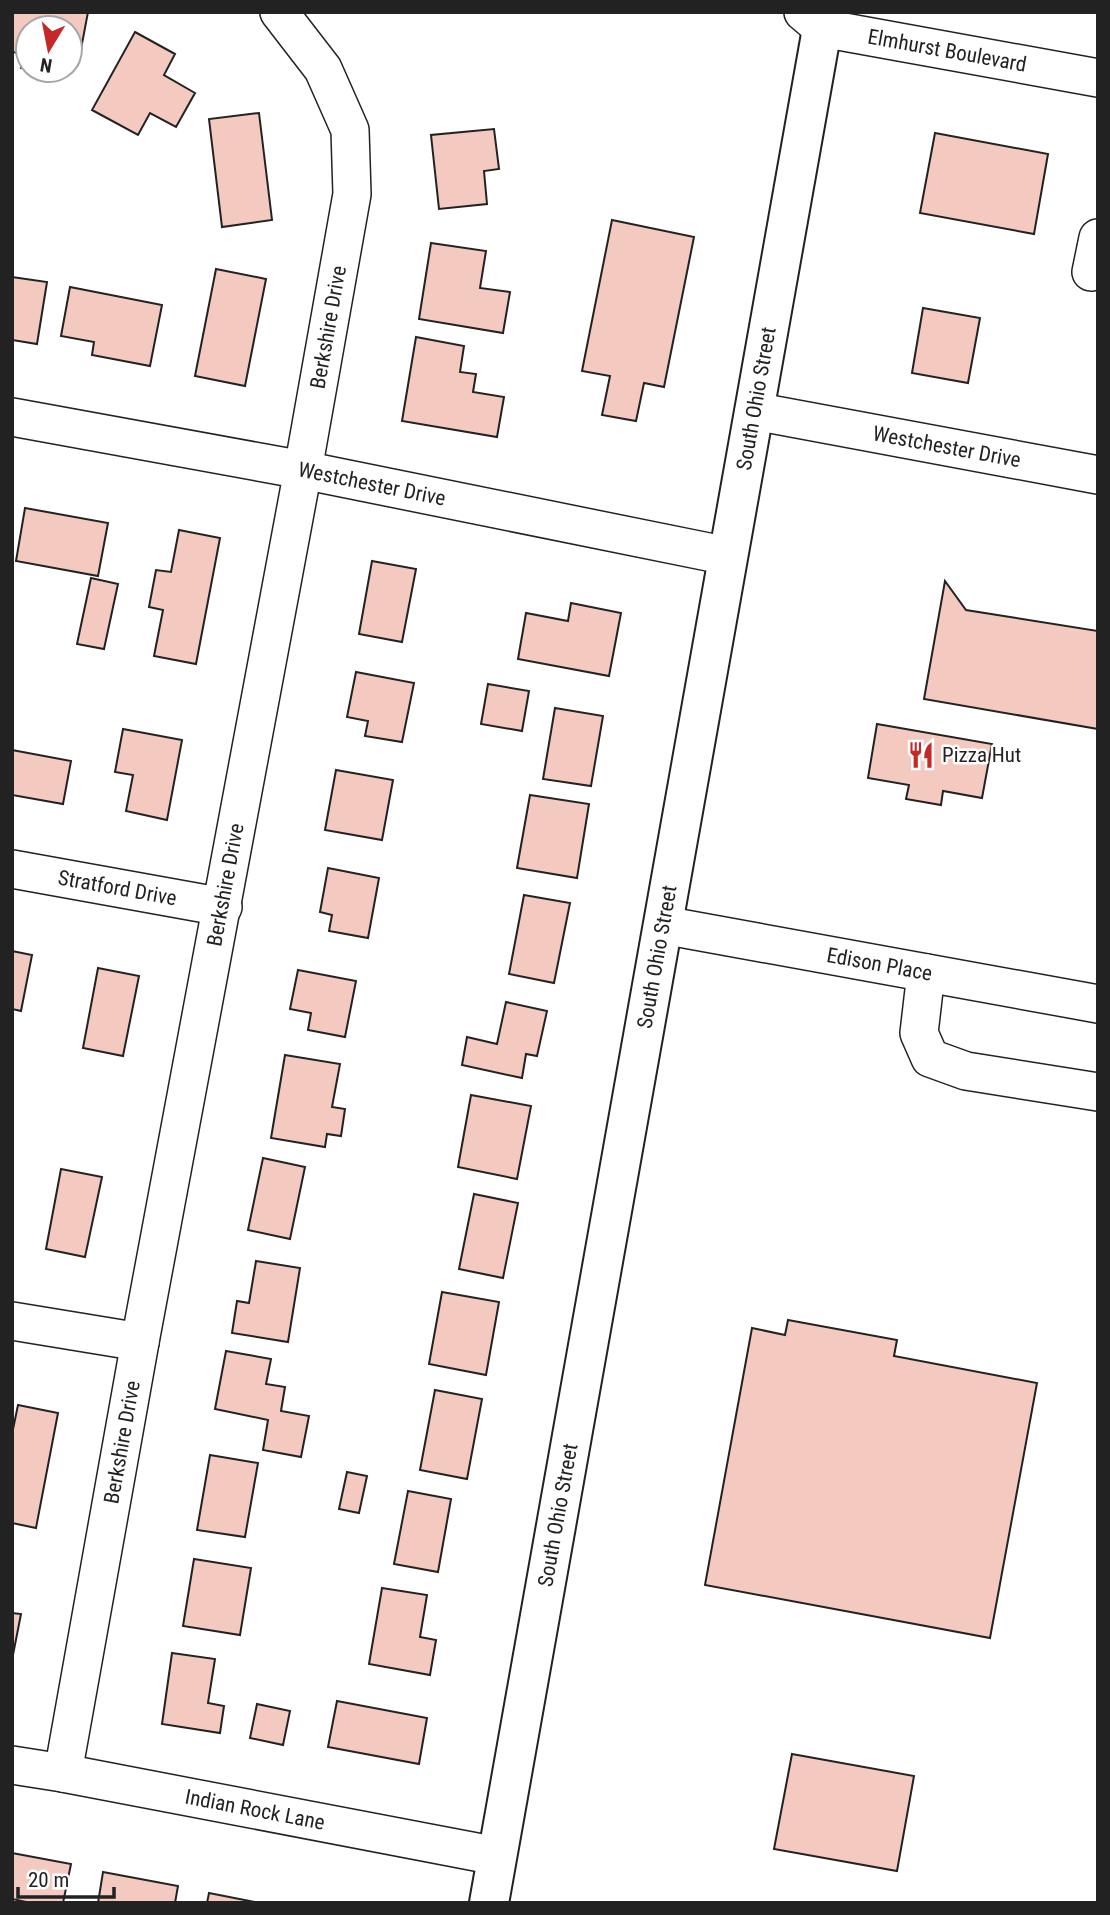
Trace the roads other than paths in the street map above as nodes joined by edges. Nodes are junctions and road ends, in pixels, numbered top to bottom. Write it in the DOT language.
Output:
graph roads {
  1 [pos="279,12"];
  2 [pos="817,17"];
  3 [pos="1098,78"];
  4 [pos="754,411"];
  5 [pos="12,417"];
  6 [pos="303,470"];
  7 [pos="1098,475"];
  8 [pos="728,556"];
  9 [pos="12,869"];
  10 [pos="223,907"];
  11 [pos="663,925"];
  12 [pos="926,973"];
  13 [pos="1098,1004"];
  14 [pos="1098,1092"];
  15 [pos="12,1321"];
  16 [pos="140,1342"];
  17 [pos="12,1765"];
  18 [pos="63,1773"];
  19 [pos="497,1856"];
  20 [pos="489,1903"];
  1 -- 6 [label="street, Berkshire Drive"];
  2 -- 3 [label="street, Elmhurst Boulevard"];
  2 -- 4 [label="main road, South Ohio Street"];
  4 -- 7 [label="street, Westchester Drive"];
  4 -- 8 [label="main road, South Ohio Street"];
  5 -- 6 [label="street, Westchester Drive"];
  6 -- 8 [label="street, Westchester Drive"];
  6 -- 10 [label="street, Berkshire Drive"];
  8 -- 11 [label="main road, South Ohio Street"];
  9 -- 10 [label="street, Stratford Drive"];
  10 -- 16 [label="street, Berkshire Drive"];
  11 -- 12 [label="street, Edison Place"];
  11 -- 19 [label="main road, South Ohio Street"];
  12 -- 13 [label="street, Edison Place"];
  12 -- 14 [label="street"];
  15 -- 16 [label="street"];
  16 -- 18 [label="street, Berkshire Drive"];
  17 -- 18 [label="street, Indian Rock Lane"];
  18 -- 19 [label="street, Indian Rock Lane"];
  19 -- 20 [label="main road, South Ohio Street"];
}
